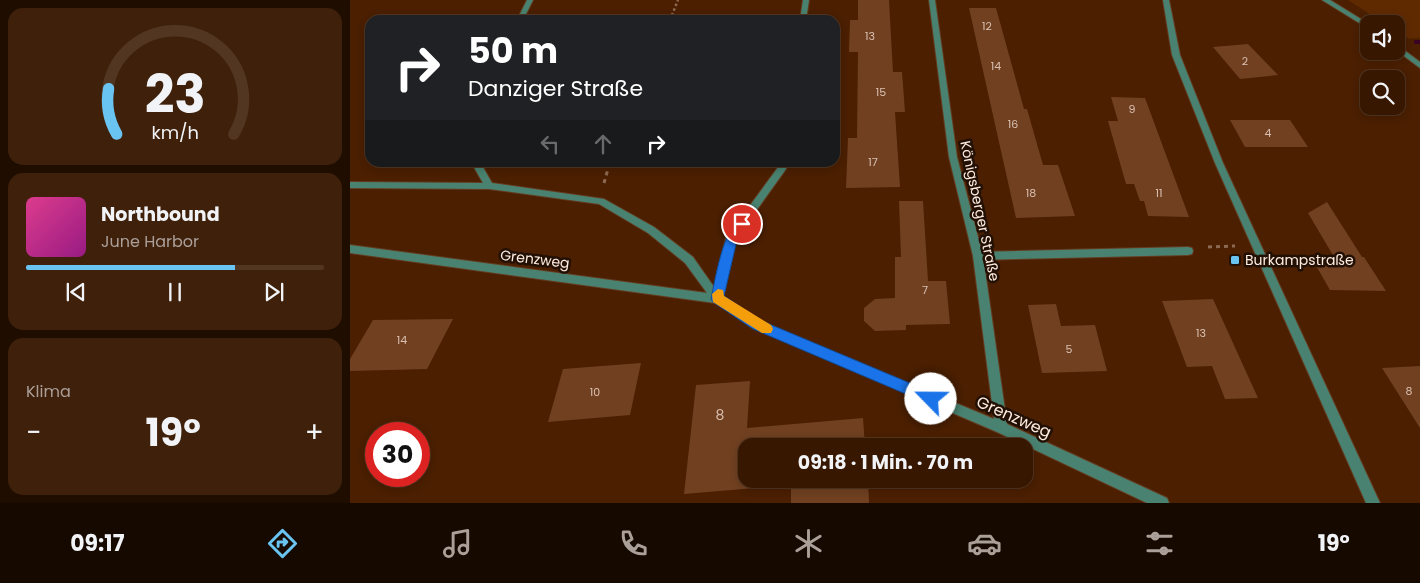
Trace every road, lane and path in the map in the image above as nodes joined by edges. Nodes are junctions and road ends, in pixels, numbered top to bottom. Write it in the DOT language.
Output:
graph roads {
  1 [pos="530,0"];
  2 [pos="678,0"];
  3 [pos="806,0"];
  4 [pos="932,0"];
  5 [pos="1166,0"];
  6 [pos="1325,0"];
  7 [pos="522,15"];
  8 [pos="672,15"];
  9 [pos="804,15"];
  10 [pos="1360,21"];
  11 [pos="1405,54"];
  12 [pos="1420,66"];
  13 [pos="478,167"];
  14 [pos="783,167"];
  15 [pos="350,184"];
  16 [pos="488,186"];
  17 [pos="1213,246"];
  18 [pos="1224,246"];
  19 [pos="350,249"];
  20 [pos="1188,251"];
  21 [pos="978,256"];
  22 [pos="717,299"];
  23 [pos="1001,428"];
  24 [pos="1162,503"];
  25 [pos="1373,503"];
  1 -- 7 [label="street"];
  2 -- 8 [label="path"];
  3 -- 9 [label="street"];
  4 -- 21 [label="street, Königsberger Straße"];
  5 -- 25 [label="street"];
  6 -- 10 [label="street"];
  11 -- 12 [label="street"];
  13 -- 16 [label="street"];
  14 -- 22 [label="street"];
  15 -- 16 [label="street, Grenzweg"];
  16 -- 22 [label="street, Grenzweg"];
  17 -- 18 [label="path"];
  19 -- 22 [label="street, Grenzweg"];
  20 -- 21 [label="street"];
  21 -- 23 [label="street, Königsberger Straße"];
  22 -- 23 [label="street, Grenzweg"];
  23 -- 24 [label="street, Grenzweg"];
}
